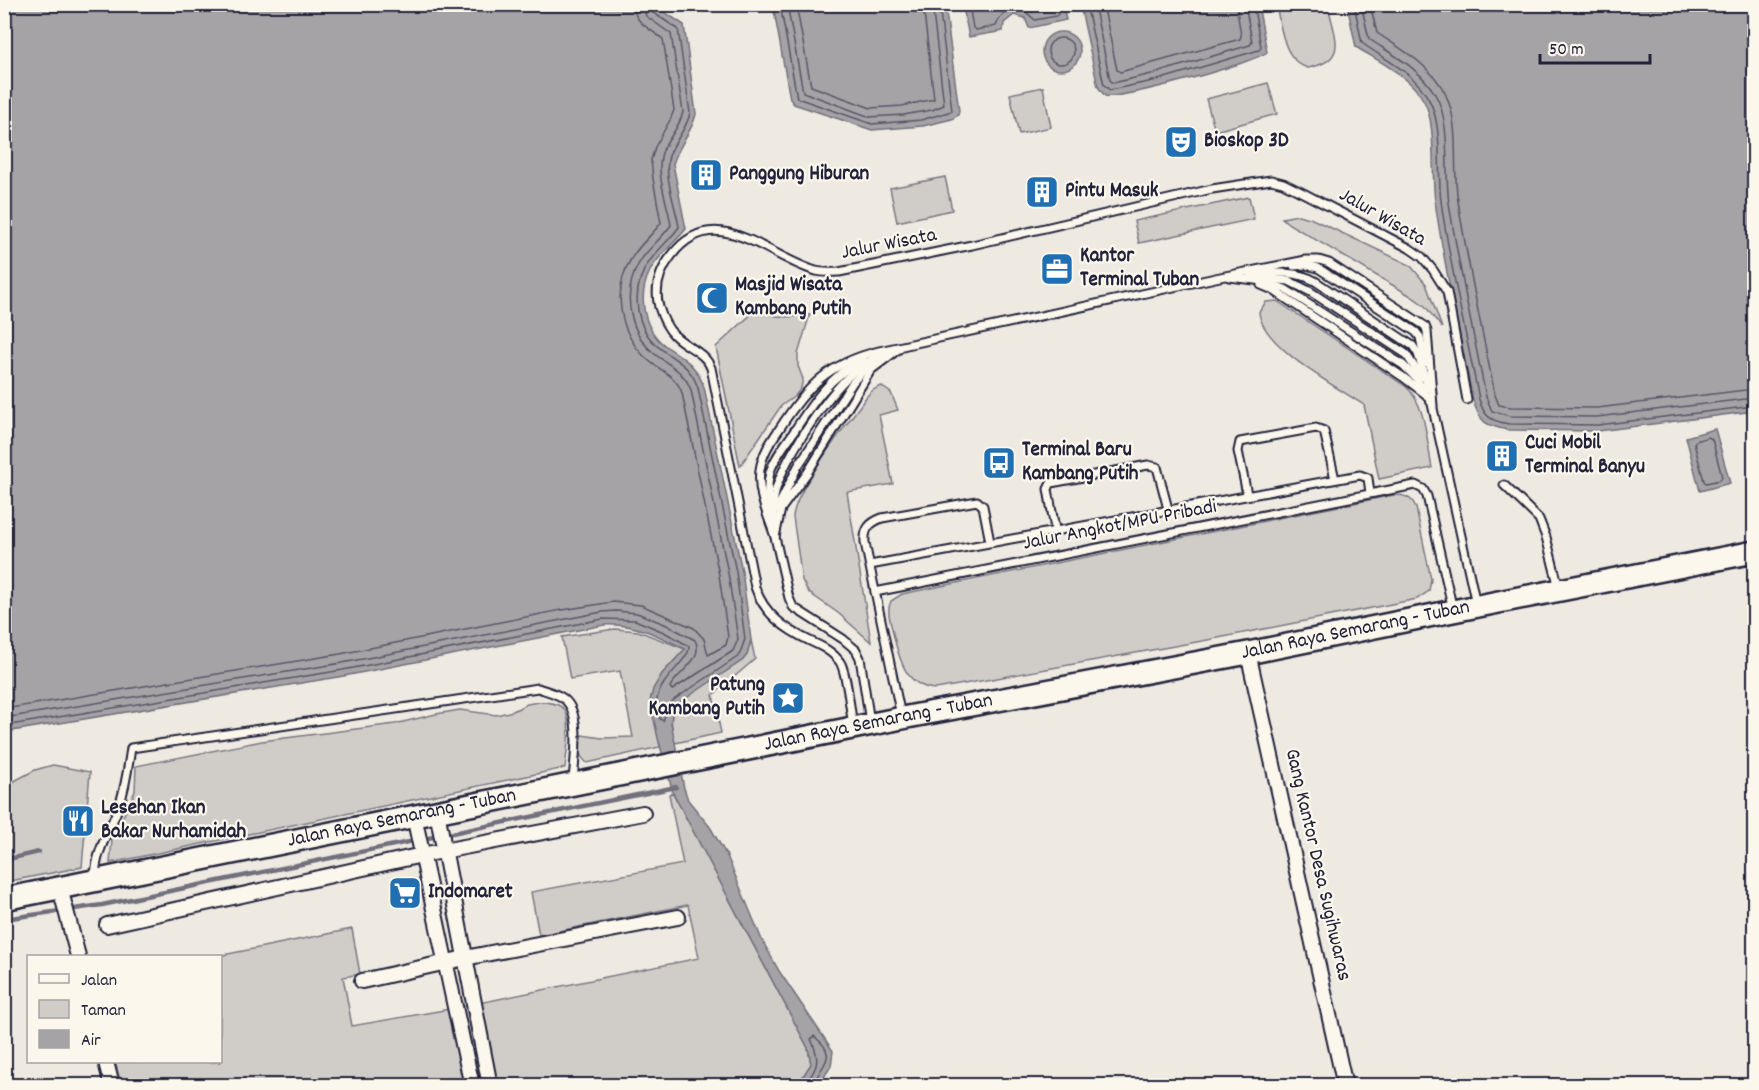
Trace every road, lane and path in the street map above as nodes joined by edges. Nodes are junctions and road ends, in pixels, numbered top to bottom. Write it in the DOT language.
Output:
graph roads {
  1 [pos="1220,276"];
  2 [pos="903,346"];
  3 [pos="1467,400"];
  4 [pos="1433,406"];
  5 [pos="1335,479"];
  6 [pos="1504,485"];
  7 [pos="1370,493"];
  8 [pos="1247,494"];
  9 [pos="1168,509"];
  10 [pos="1055,529"];
  11 [pos="775,537"];
  12 [pos="990,542"];
  13 [pos="1755,552"];
  14 [pos="870,565"];
  15 [pos="1559,590"];
  16 [pos="875,592"];
  17 [pos="1477,606"];
  18 [pos="1453,610"];
  19 [pos="1248,653"];
  20 [pos="902,718"];
  21 [pos="862,726"];
  22 [pos="573,784"];
  23 [pos="643,813"];
  24 [pos="438,818"];
  25 [pos="415,821"];
  26 [pos="444,846"];
  27 [pos="421,851"];
  28 [pos="95,881"];
  29 [pos="61,894"];
  30 [pos="4,898"];
  31 [pos="678,917"];
  32 [pos="107,925"];
  33 [pos="77,955"];
  34 [pos="465,958"];
  35 [pos="446,962"];
  36 [pos="362,981"];
  37 [pos="482,1043"];
  38 [pos="464,1047"];
  39 [pos="106,1063"];
  40 [pos="112,1086"];
  41 [pos="472,1086"];
  42 [pos="490,1086"];
  43 [pos="1345,1086"];
  1 -- 2 [label="lane"];
  1 -- 4 [label="lane"];
  1 -- 4 [label="lane"];
  1 -- 4 [label="lane"];
  1 -- 4 [label="lane"];
  2 -- 11 [label="lane"];
  2 -- 11 [label="lane"];
  2 -- 11 [label="lane"];
  2 -- 11 [label="lane"];
  2 -- 11 [label="lane"];
  3 -- 21 [label="lane, Jalur Wisata"];
  4 -- 17 [label="lane"];
  5 -- 7 [label="lane, Jalur Angkot/MPU Pribadi"];
  5 -- 8 [label="lane, Jalur Angkot/MPU Pribadi"];
  5 -- 8 [label="lane"];
  6 -- 15 [label="lane"];
  7 -- 16 [label="lane, Jalur Angkot/MPU Pribadi"];
  7 -- 18 [label="lane, Jalur Angkot/MPU Pribadi"];
  8 -- 9 [label="lane, Jalur Angkot/MPU Pribadi"];
  9 -- 10 [label="lane, Jalur Angkot/MPU Pribadi"];
  9 -- 10 [label="lane, Jalur Angkot/MPU Pribadi"];
  10 -- 12 [label="lane, Jalur Angkot/MPU Pribadi"];
  11 -- 21 [label="lane"];
  12 -- 14 [label="lane, Jalur Angkot/MPU Pribadi"];
  12 -- 14 [label="lane"];
  13 -- 15 [label="highway, Jalan Raya Semarang - Tuban"];
  14 -- 16 [label="lane"];
  15 -- 17 [label="highway, Jalan Raya Semarang - Tuban"];
  16 -- 20 [label="lane"];
  17 -- 18 [label="highway, Jalan Raya Semarang - Tuban"];
  18 -- 19 [label="highway, Jalan Raya Semarang - Tuban"];
  19 -- 20 [label="highway, Jalan Raya Semarang - Tuban"];
  19 -- 43 [label="street, Gang Kantor Desa Sugihwaras"];
  20 -- 21 [label="highway, Jalan Raya Semarang - Tuban"];
  21 -- 22 [label="highway, Jalan Raya Semarang - Tuban"];
  22 -- 24 [label="highway, Jalan Raya Semarang - Tuban"];
  22 -- 28 [label="lane"];
  23 -- 26 [label="street"];
  24 -- 25 [label="highway, Jalan Raya Semarang - Tuban"];
  24 -- 26 [label="street"];
  25 -- 27 [label="street"];
  25 -- 28 [label="highway, Jalan Raya Semarang - Tuban"];
  26 -- 27 [label="street"];
  26 -- 34 [label="street"];
  27 -- 32 [label="street"];
  27 -- 35 [label="street"];
  28 -- 29 [label="highway, Jalan Raya Semarang - Tuban"];
  29 -- 30 [label="highway, Jalan Raya Semarang - Tuban"];
  29 -- 33 [label="street"];
  31 -- 34 [label="street"];
  34 -- 35 [label="street"];
  34 -- 37 [label="street"];
  35 -- 36 [label="street"];
  35 -- 38 [label="street"];
  37 -- 38 [label="street"];
  37 -- 42 [label="street"];
  38 -- 41 [label="street"];
  39 -- 40 [label="street"];
}
